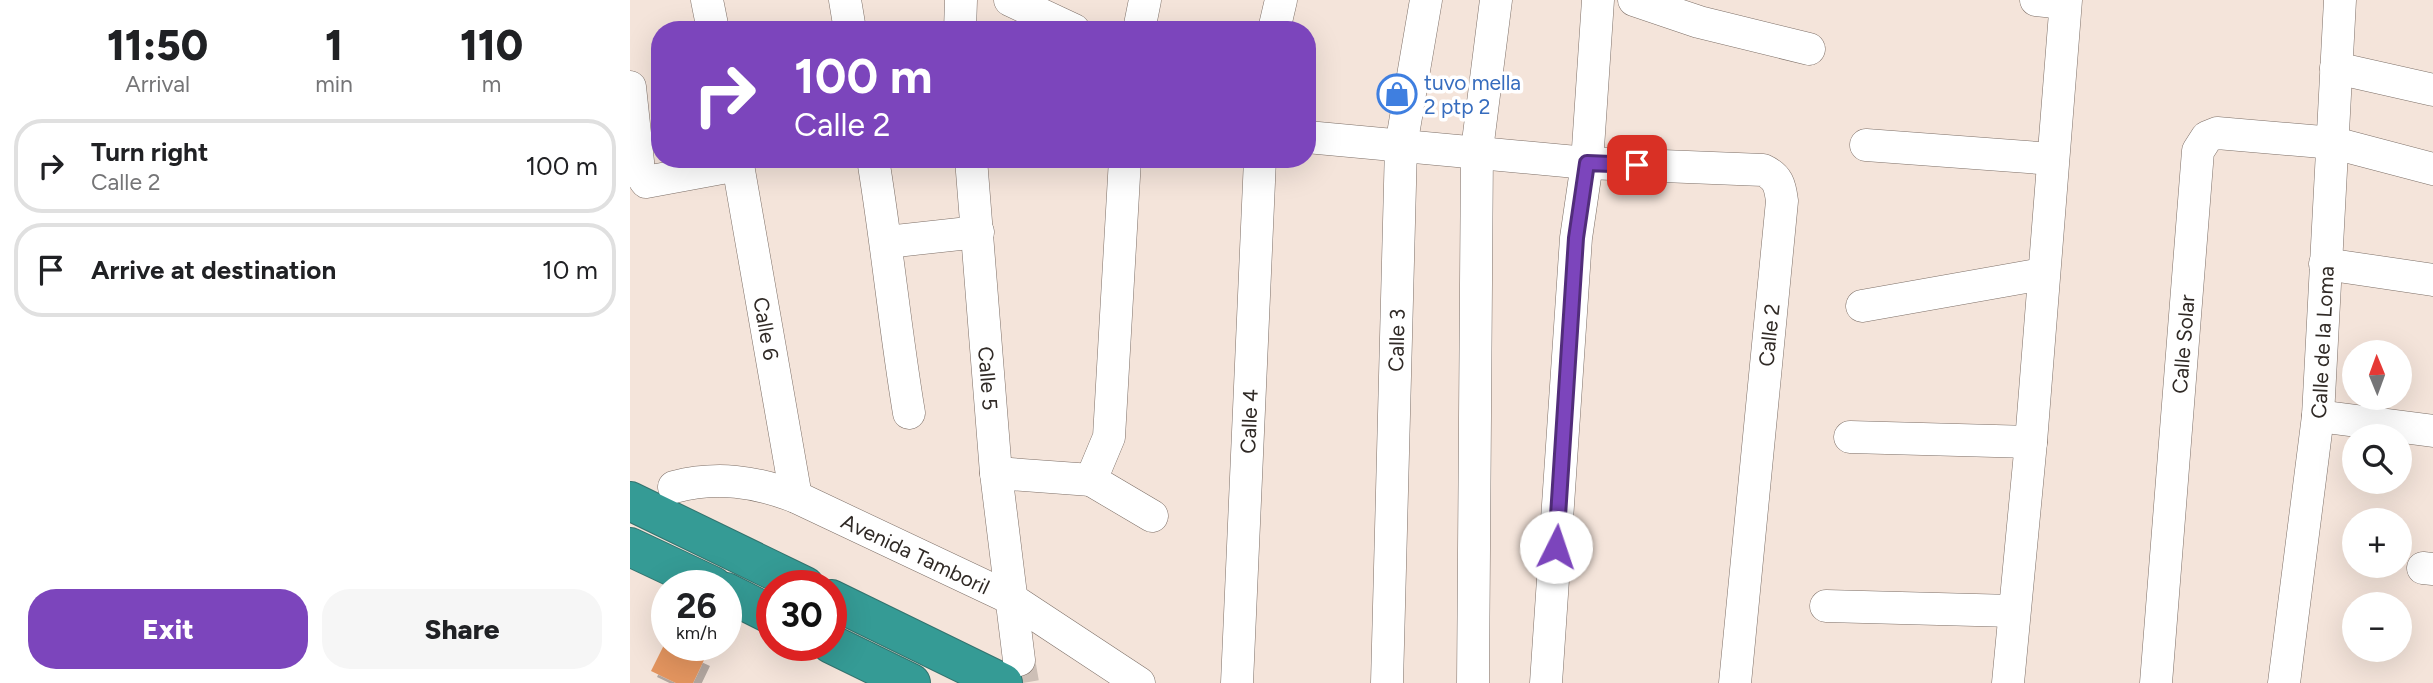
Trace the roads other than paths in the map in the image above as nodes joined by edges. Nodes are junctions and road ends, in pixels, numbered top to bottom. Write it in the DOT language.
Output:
graph roads {
  1 [pos="707,0"];
  2 [pos="845,0"];
  3 [pos="961,0"];
  4 [pos="1145,0"];
  5 [pos="1281,0"];
  6 [pos="1426,0"];
  7 [pos="1496,0"];
  8 [pos="1598,0"];
  9 [pos="1633,0"];
  10 [pos="2340,0"];
  11 [pos="2056,1"];
  12 [pos="1026,3"];
  13 [pos="711,21"];
  14 [pos="848,21"];
  15 [pos="960,21"];
  16 [pos="1058,21"];
  17 [pos="1141,21"];
  18 [pos="1276,21"];
  19 [pos="1809,49"];
  20 [pos="2336,68"];
  21 [pos="630,87"];
  22 [pos="2433,90"];
  23 [pos="1316,137"];
  24 [pos="2333,144"];
  25 [pos="1866,145"];
  26 [pos="1401,146"];
  27 [pos="1477,150"];
  28 [pos="2053,159"];
  29 [pos="1587,163"];
  30 [pos="710,168"];
  31 [pos="738,168"];
  32 [pos="875,168"];
  33 [pos="972,168"];
  34 [pos="1124,168"];
  35 [pos="1260,168"];
  36 [pos="2433,169"];
  37 [pos="978,232"];
  38 [pos="887,242"];
  39 [pos="2325,264"];
  40 [pos="2043,274"];
  41 [pos="2433,280"];
  42 [pos="1862,306"];
  43 [pos="909,413"];
  44 [pos="2318,416"];
  45 [pos="2433,431"];
  46 [pos="1850,437"];
  47 [pos="2031,442"];
  48 [pos="996,473"];
  49 [pos="1091,480"];
  50 [pos="674,487"];
  51 [pos="796,497"];
  52 [pos="630,501"];
  53 [pos="1152,516"];
  54 [pos="630,547"];
  55 [pos="679,570"];
  56 [pos="772,570"];
  57 [pos="1010,598"];
  58 [pos="847,605"];
  59 [pos="1826,606"];
  60 [pos="2013,611"];
  61 [pos="847,652"];
  62 [pos="1011,672"];
  63 [pos="911,683"];
  64 [pos="1139,683"];
  65 [pos="1237,683"];
  66 [pos="1387,683"];
  67 [pos="1473,683"];
  68 [pos="1546,683"];
  69 [pos="1735,683"];
  70 [pos="2008,683"];
  71 [pos="2156,683"];
  72 [pos="2284,683"];
  1 -- 13 [label="street"];
  2 -- 14 [label="street"];
  3 -- 15 [label="street"];
  4 -- 17 [label="street"];
  5 -- 18 [label="street"];
  6 -- 26 [label="street, Calle 3"];
  7 -- 27 [label="street"];
  8 -- 29 [label="street"];
  9 -- 19 [label="street"];
  10 -- 20 [label="street, Calle de la Loma"];
  11 -- 28 [label="street"];
  12 -- 16 [label="street"];
  20 -- 22 [label="street"];
  20 -- 24 [label="street, Calle de la Loma"];
  21 -- 30 [label="street"];
  23 -- 26 [label="street"];
  24 -- 36 [label="street, Calle Solar"];
  24 -- 39 [label="street, Calle de la Loma"];
  24 -- 71 [label="street, Calle Solar"];
  25 -- 28 [label="street"];
  26 -- 27 [label="street"];
  26 -- 66 [label="street, Calle 3"];
  27 -- 29 [label="street"];
  27 -- 67 [label="street"];
  28 -- 40 [label="street"];
  29 -- 68 [label="street"];
  29 -- 69 [label="street, Calle 2"];
  31 -- 51 [label="street, Calle 6"];
  32 -- 38 [label="street"];
  33 -- 37 [label="street, Calle 5"];
  34 -- 49 [label="street"];
  35 -- 65 [label="street, Calle 4"];
  37 -- 38 [label="street"];
  37 -- 48 [label="street, Calle 5"];
  38 -- 43 [label="street"];
  39 -- 41 [label="street"];
  39 -- 44 [label="street, Calle de la Loma"];
  40 -- 42 [label="street"];
  40 -- 47 [label="street"];
  44 -- 45 [label="street"];
  44 -- 72 [label="street, Calle de la Loma"];
  46 -- 47 [label="street"];
  47 -- 60 [label="street"];
  48 -- 49 [label="street"];
  48 -- 57 [label="street, Calle 5"];
  49 -- 53 [label="street"];
  50 -- 51 [label="street, Avenida Tamboril"];
  51 -- 57 [label="street, Avenida Tamboril"];
  52 -- 56 [label="highway"];
  54 -- 55 [label="highway"];
  57 -- 62 [label="street, Calle 5"];
  57 -- 64 [label="street, Avenida Tamboril"];
  58 -- 62 [label="highway"];
  59 -- 60 [label="street"];
  60 -- 70 [label="street"];
  61 -- 63 [label="highway"];
}
